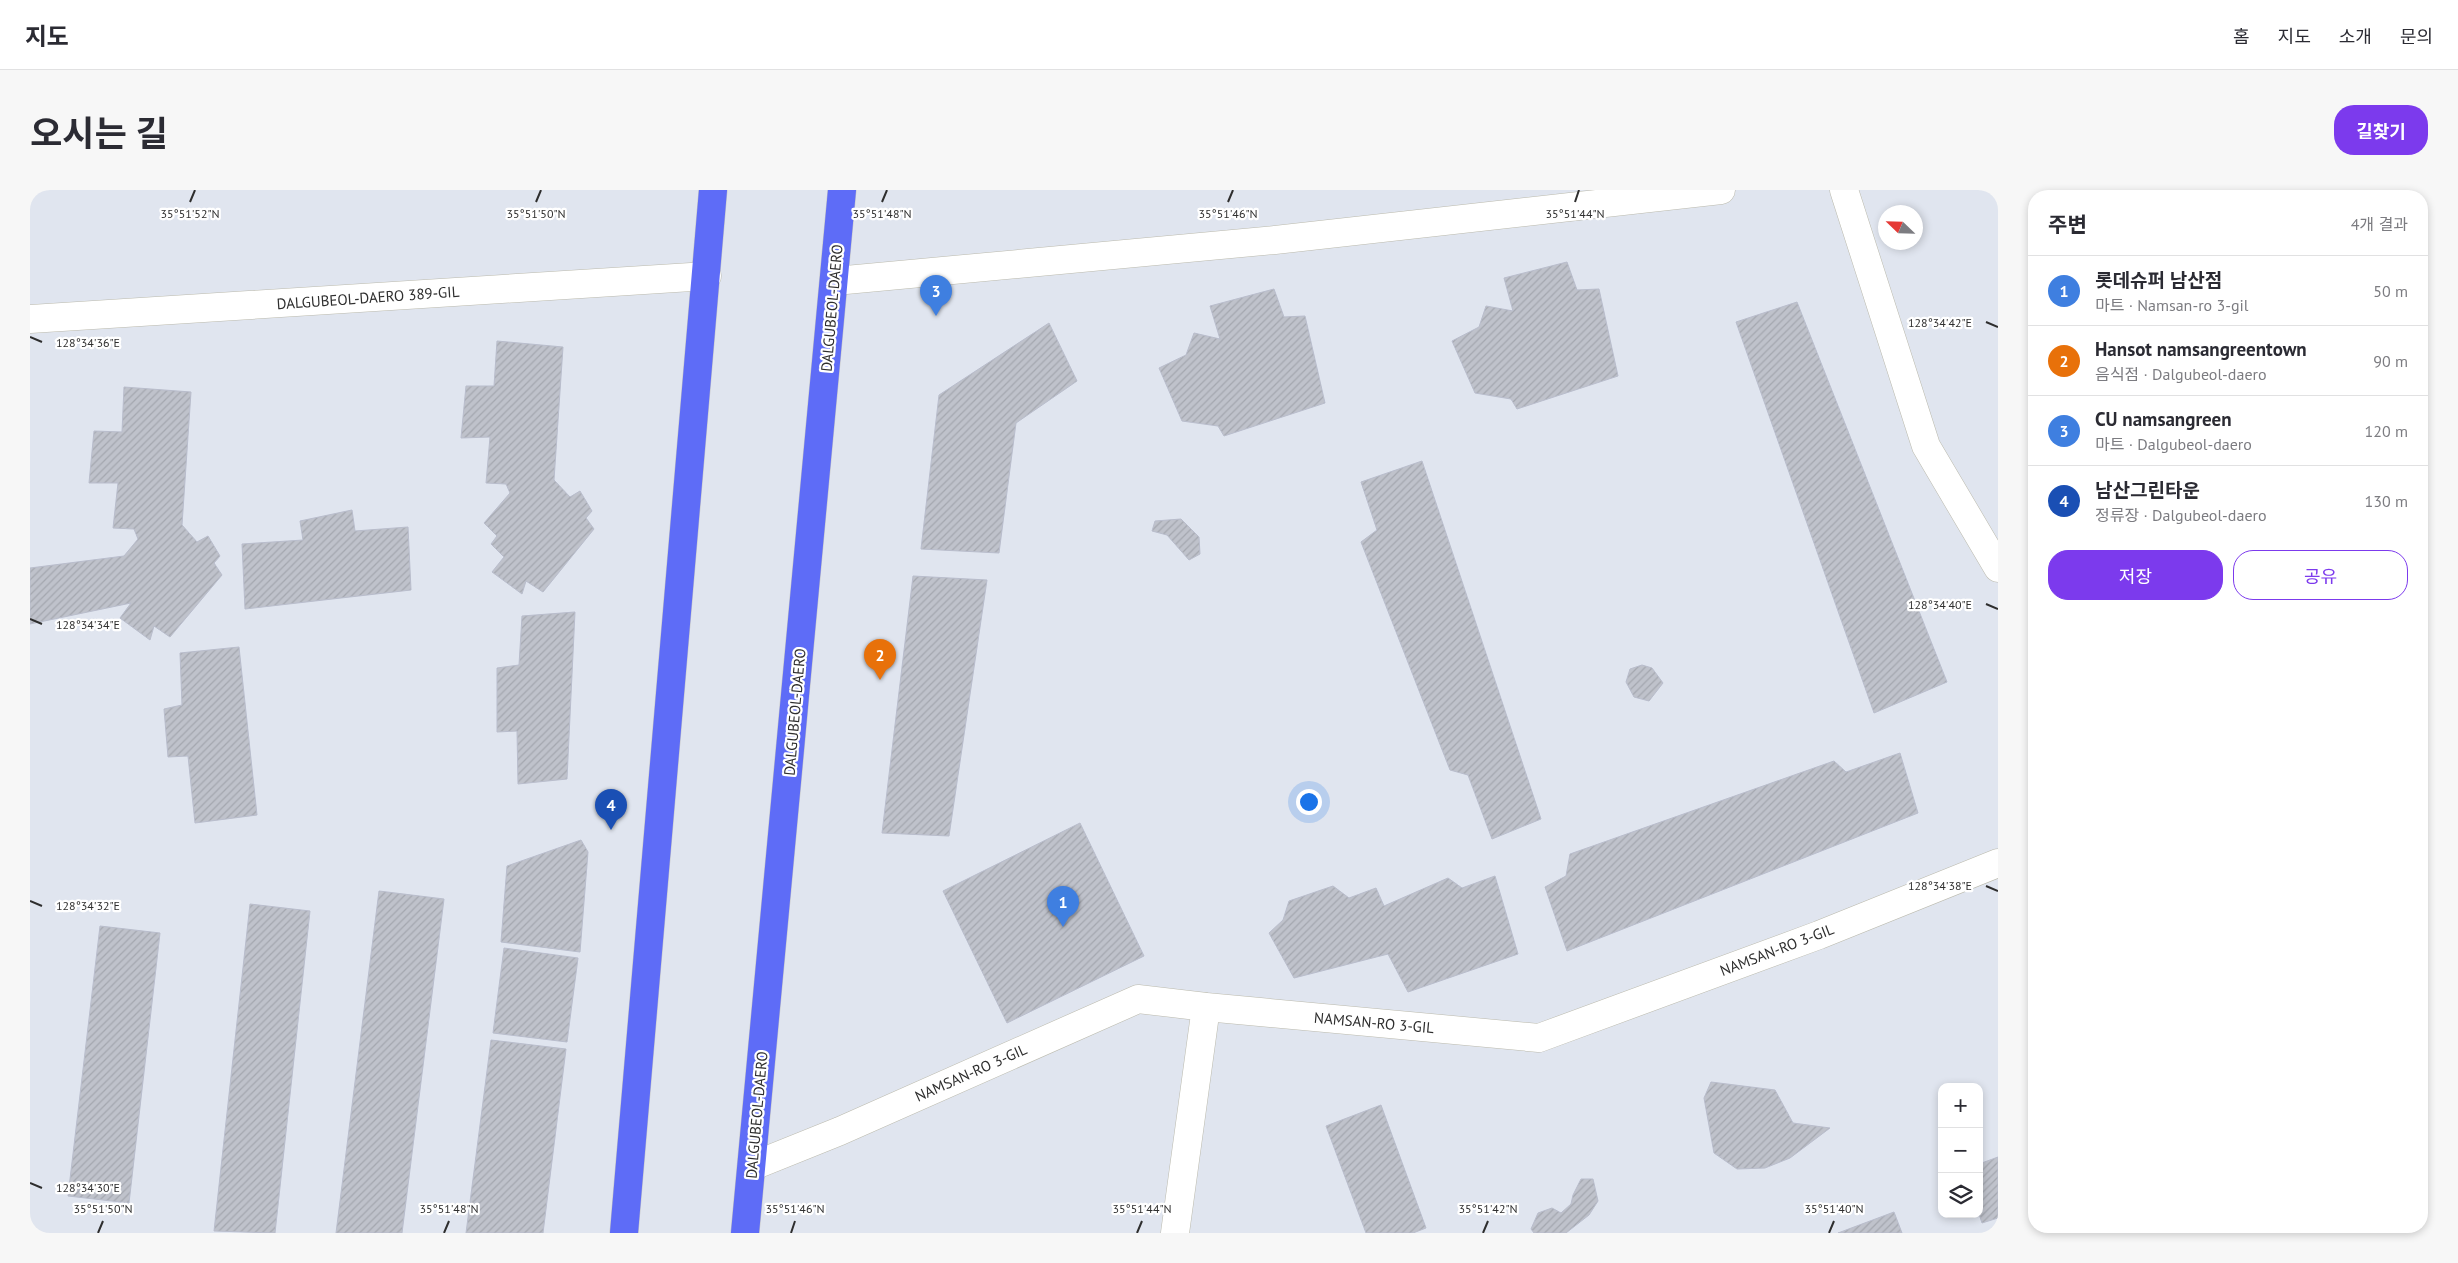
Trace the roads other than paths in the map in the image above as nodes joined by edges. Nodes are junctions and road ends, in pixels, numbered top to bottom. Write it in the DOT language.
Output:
graph roads {
  1 [pos="713,190"];
  2 [pos="842,190"];
  3 [pos="1722,190"];
  4 [pos="1844,190"];
  5 [pos="706,276"];
  6 [pos="835,281"];
  7 [pos="30,319"];
  8 [pos="1998,568"];
  9 [pos="1998,863"];
  10 [pos="1206,1007"];
  11 [pos="753,1166"];
  12 [pos="624,1233"];
  13 [pos="745,1233"];
  14 [pos="1175,1233"];
  1 -- 5 [label="main road"];
  2 -- 6 [label="main road, DALGUBEOL-DAERO"];
  3 -- 6 [label="street"];
  4 -- 8 [label="street"];
  5 -- 7 [label="street, DALGUBEOL-DAERO 389-GIL"];
  5 -- 12 [label="main road"];
  6 -- 11 [label="main road, DALGUBEOL-DAERO"];
  9 -- 10 [label="street, NAMSAN-RO 3-GIL"];
  10 -- 11 [label="street, NAMSAN-RO 3-GIL"];
  10 -- 14 [label="street"];
  11 -- 13 [label="main road, DALGUBEOL-DAERO"];
}
